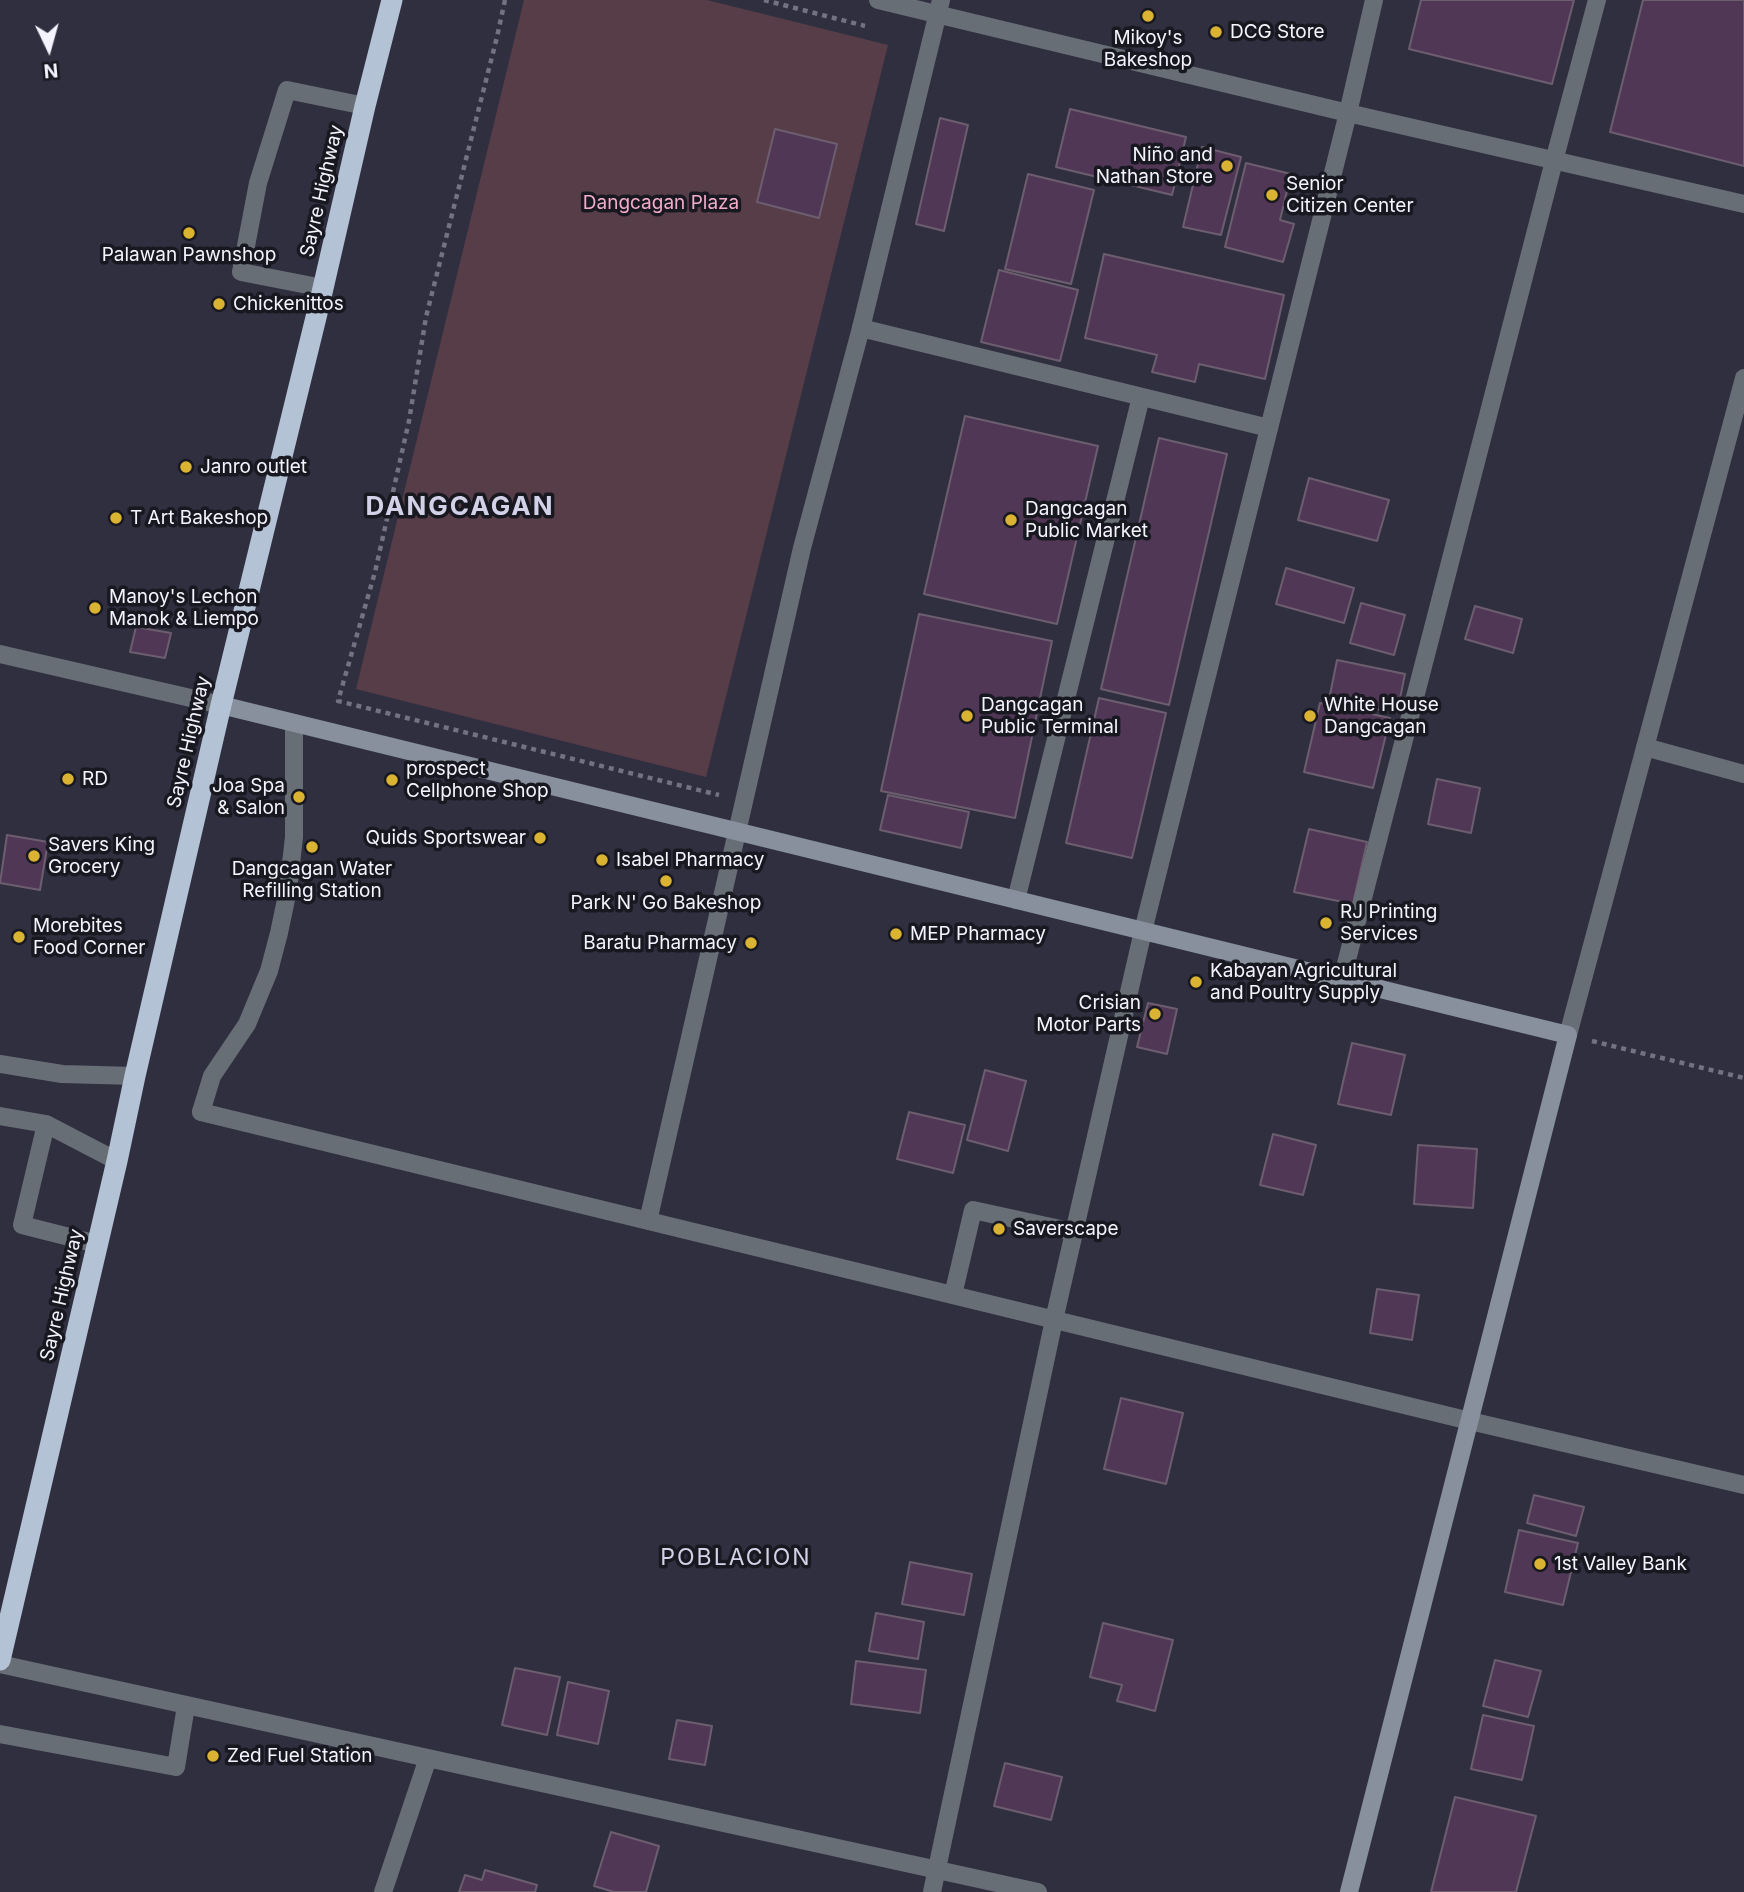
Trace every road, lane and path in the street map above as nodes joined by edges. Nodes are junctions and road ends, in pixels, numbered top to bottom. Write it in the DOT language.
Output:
graph roads {
  1 [pos="392,0"];
  2 [pos="505,0"];
  3 [pos="764,0"];
  4 [pos="878,0"];
  5 [pos="1374,0"];
  6 [pos="1597,0"];
  7 [pos="939,8"];
  8 [pos="869,27"];
  9 [pos="365,106"];
  10 [pos="1348,113"];
  11 [pos="1554,161"];
  12 [pos="1744,204"];
  13 [pos="323,288"];
  14 [pos="861,328"];
  15 [pos="1744,378"];
  16 [pos="1141,397"];
  17 [pos="1269,428"];
  18 [pos="0,654"];
  19 [pos="221,705"];
  20 [pos="294,723"];
  21 [pos="1645,747"];
  22 [pos="1744,774"];
  23 [pos="721,796"];
  24 [pos="738,832"];
  25 [pos="1016,900"];
  26 [pos="1143,931"];
  27 [pos="1342,979"];
  28 [pos="1568,1035"];
  29 [pos="0,1064"];
  30 [pos="135,1076"];
  31 [pos="1744,1078"];
  32 [pos="0,1116"];
  33 [pos="46,1124"];
  34 [pos="117,1161"];
  35 [pos="648,1221"];
  36 [pos="1074,1232"];
  37 [pos="97,1244"];
  38 [pos="953,1295"];
  39 [pos="1054,1320"];
  40 [pos="1470,1421"];
  41 [pos="1744,1485"];
  42 [pos="0,1662"];
  43 [pos="186,1706"];
  44 [pos="0,1734"];
  45 [pos="428,1758"];
  46 [pos="937,1870"];
  47 [pos="383,1892"];
  48 [pos="932,1892"];
  49 [pos="1038,1892"];
  50 [pos="1349,1892"];
  1 -- 9 [label="highway, Sayre Highway"];
  2 -- 23 [label="path"];
  3 -- 8 [label="path"];
  4 -- 7 [label="street"];
  5 -- 10 [label="street"];
  6 -- 11 [label="street"];
  7 -- 10 [label="street"];
  7 -- 14 [label="street"];
  9 -- 13 [label="highway, Sayre Highway"];
  9 -- 13 [label="street"];
  10 -- 11 [label="street"];
  10 -- 17 [label="street"];
  11 -- 12 [label="street"];
  11 -- 27 [label="street"];
  13 -- 19 [label="highway, Sayre Highway"];
  14 -- 16 [label="street"];
  14 -- 24 [label="street"];
  15 -- 21 [label="street"];
  16 -- 17 [label="street"];
  16 -- 25 [label="street"];
  17 -- 26 [label="street"];
  18 -- 19 [label="street"];
  19 -- 20 [label="street"];
  19 -- 30 [label="highway, Sayre Highway"];
  20 -- 24 [label="street"];
  20 -- 35 [label="street"];
  21 -- 22 [label="street"];
  21 -- 28 [label="street"];
  24 -- 25 [label="street"];
  24 -- 35 [label="street"];
  25 -- 26 [label="street"];
  26 -- 27 [label="street"];
  26 -- 36 [label="street"];
  27 -- 28 [label="street"];
  28 -- 31 [label="path"];
  28 -- 40 [label="street"];
  29 -- 30 [label="street"];
  30 -- 34 [label="highway, Sayre Highway"];
  32 -- 33 [label="street"];
  33 -- 34 [label="street"];
  33 -- 37 [label="street"];
  34 -- 37 [label="highway, Sayre Highway"];
  35 -- 38 [label="street"];
  36 -- 38 [label="street"];
  36 -- 39 [label="street"];
  37 -- 42 [label="highway, Sayre Highway"];
  38 -- 39 [label="street"];
  39 -- 40 [label="street"];
  39 -- 46 [label="street"];
  40 -- 41 [label="street"];
  40 -- 50 [label="street"];
  42 -- 43 [label="street"];
  43 -- 44 [label="street"];
  43 -- 45 [label="street"];
  45 -- 46 [label="street"];
  45 -- 47 [label="street"];
  46 -- 48 [label="street"];
  46 -- 49 [label="street"];
}
